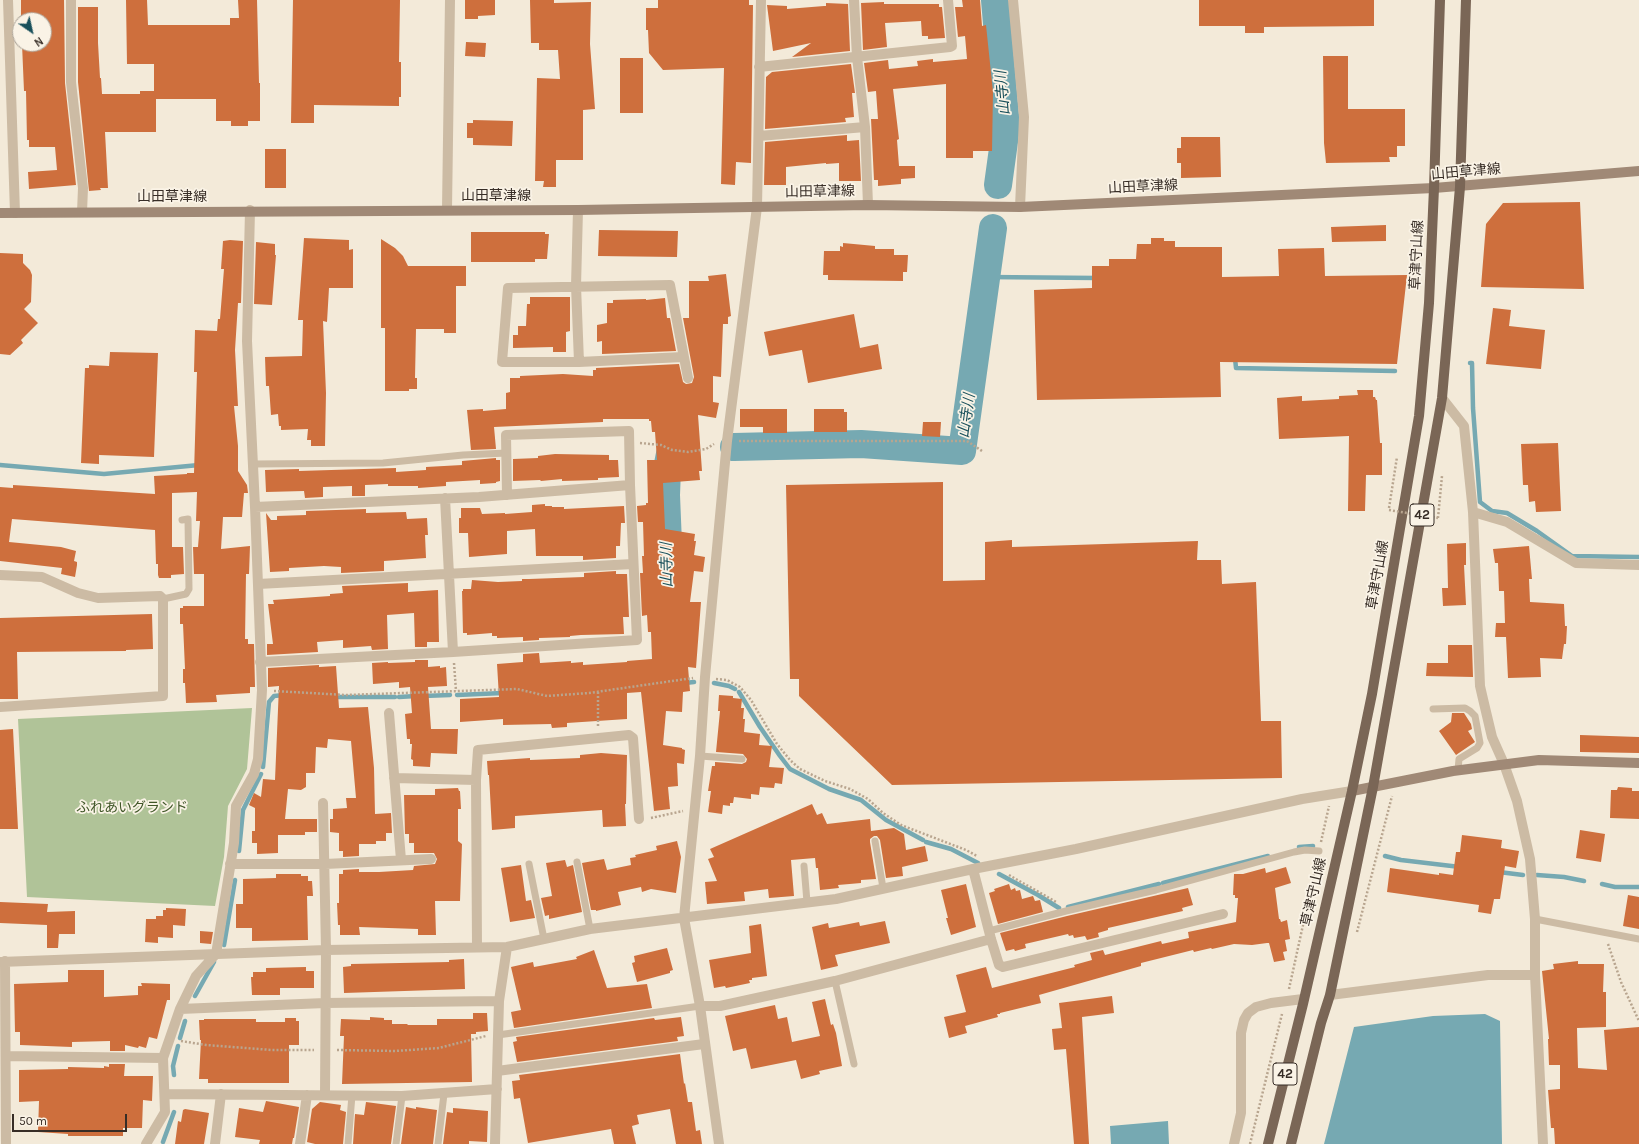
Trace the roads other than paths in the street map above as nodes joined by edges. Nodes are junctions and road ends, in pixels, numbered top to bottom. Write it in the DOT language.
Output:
graph roads {
  1 [pos="8,0"];
  2 [pos="71,0"];
  3 [pos="450,0"];
  4 [pos="761,0"];
  5 [pos="854,0"];
  6 [pos="948,0"];
  7 [pos="1013,0"];
  8 [pos="1440,0"];
  9 [pos="1466,0"];
  10 [pos="857,56"];
  11 [pos="759,67"];
  12 [pos="864,127"];
  13 [pos="759,136"];
  14 [pos="1639,171"];
  15 [pos="1460,187"];
  16 [pos="1434,188"];
  17 [pos="868,205"];
  18 [pos="757,207"];
  19 [pos="1020,207"];
  20 [pos="448,209"];
  21 [pos="250,210"];
  22 [pos="578,210"];
  23 [pos="82,212"];
  24 [pos="0,213"];
  25 [pos="16,213"];
  26 [pos="576,286"];
  27 [pos="683,358"];
  28 [pos="579,362"];
  29 [pos="688,378"];
  30 [pos="1442,398"];
  31 [pos="507,453"];
  32 [pos="253,464"];
  33 [pos="630,486"];
  34 [pos="507,495"];
  35 [pos="445,498"];
  36 [pos="255,507"];
  37 [pos="1473,512"];
  38 [pos="182,520"];
  39 [pos="633,564"];
  40 [pos="1639,566"];
  41 [pos="449,573"];
  42 [pos="0,575"];
  43 [pos="258,584"];
  44 [pos="163,599"];
  45 [pos="454,652"];
  46 [pos="260,662"];
  47 [pos="0,707"];
  48 [pos="1432,709"];
  49 [pos="389,713"];
  50 [pos="700,756"];
  51 [pos="742,759"];
  52 [pos="1639,763"];
  53 [pos="1504,764"];
  54 [pos="1458,770"];
  55 [pos="394,778"];
  56 [pos="476,780"];
  57 [pos="1373,787"];
  58 [pos="1352,791"];
  59 [pos="323,803"];
  60 [pos="639,819"];
  61 [pos="875,841"];
  62 [pos="1319,852"];
  63 [pos="431,859"];
  64 [pos="401,860"];
  65 [pos="577,862"];
  66 [pos="230,864"];
  67 [pos="325,864"];
  68 [pos="529,864"];
  69 [pos="804,866"];
  70 [pos="973,868"];
  71 [pos="883,888"];
  72 [pos="807,902"];
  73 [pos="1222,914"];
  74 [pos="684,918"];
  75 [pos="1534,919"];
  76 [pos="590,929"];
  77 [pos="990,935"];
  78 [pos="544,939"];
  79 [pos="1639,939"];
  80 [pos="477,947"];
  81 [pos="507,947"];
  82 [pos="326,950"];
  83 [pos="216,954"];
  84 [pos="2,961"];
  85 [pos="1535,975"];
  86 [pos="835,981"];
  87 [pos="1330,995"];
  88 [pos="499,1001"];
  89 [pos="1303,1001"];
  90 [pos="325,1003"];
  91 [pos="700,1006"];
  92 [pos="180,1009"];
  93 [pos="498,1036"];
  94 [pos="704,1044"];
  95 [pos="6,1056"];
  96 [pos="163,1058"];
  97 [pos="854,1064"];
  98 [pos="497,1070"];
  99 [pos="497,1089"];
  100 [pos="165,1094"];
  101 [pos="221,1094"];
  102 [pos="325,1094"];
  103 [pos="444,1094"];
  104 [pos="307,1095"];
  105 [pos="352,1095"];
  106 [pos="402,1096"];
  107 [pos="6,1144"];
  108 [pos="146,1144"];
  109 [pos="215,1144"];
  110 [pos="300,1144"];
  111 [pos="348,1144"];
  112 [pos="396,1144"];
  113 [pos="438,1144"];
  114 [pos="496,1144"];
  115 [pos="719,1144"];
  116 [pos="1234,1144"];
  117 [pos="1268,1144"];
  118 [pos="1290,1144"];
  119 [pos="1543,1144"];
  1 -- 25 [label="street"];
  2 -- 23 [label="street"];
  3 -- 20 [label="street"];
  4 -- 11 [label="street"];
  5 -- 10 [label="street"];
  6 -- 10 [label="street"];
  7 -- 19 [label="street"];
  8 -- 16 [label="main road, 草津守山線 / 42"];
  9 -- 15 [label="main road, 42"];
  10 -- 11 [label="street"];
  10 -- 12 [label="street"];
  11 -- 13 [label="street"];
  12 -- 13 [label="street"];
  12 -- 17 [label="street"];
  13 -- 18 [label="street"];
  14 -- 15 [label="main road, 山田草津線"];
  15 -- 16 [label="main road, 山田草津線"];
  15 -- 30 [label="main road, 42"];
  16 -- 19 [label="main road, 山田草津線"];
  16 -- 58 [label="main road, 草津守山線 / 42"];
  17 -- 18 [label="main road, 山田草津線"];
  17 -- 19 [label="main road, 山田草津線"];
  18 -- 22 [label="main road, 山田草津線"];
  18 -- 50 [label="street"];
  20 -- 21 [label="main road, 山田草津線"];
  20 -- 22 [label="main road, 山田草津線"];
  21 -- 23 [label="main road, 山田草津線"];
  21 -- 32 [label="street"];
  22 -- 26 [label="street"];
  23 -- 25 [label="main road, 山田草津線"];
  24 -- 25 [label="main road, 山田草津線"];
  26 -- 27 [label="street"];
  26 -- 28 [label="street"];
  26 -- 28 [label="street"];
  27 -- 28 [label="street"];
  27 -- 29 [label="street"];
  30 -- 37 [label="street"];
  30 -- 57 [label="main road, 42"];
  31 -- 32 [label="lane"];
  31 -- 33 [label="street"];
  31 -- 34 [label="street"];
  32 -- 36 [label="street"];
  33 -- 34 [label="street"];
  33 -- 39 [label="street"];
  34 -- 35 [label="street"];
  35 -- 36 [label="street"];
  35 -- 41 [label="street"];
  36 -- 43 [label="street"];
  37 -- 40 [label="street"];
  37 -- 53 [label="street"];
  38 -- 44 [label="lane"];
  39 -- 41 [label="street"];
  39 -- 45 [label="street"];
  41 -- 43 [label="street"];
  41 -- 45 [label="street"];
  42 -- 44 [label="street"];
  43 -- 46 [label="street"];
  44 -- 47 [label="street"];
  45 -- 46 [label="street"];
  46 -- 66 [label="street"];
  48 -- 54 [label="lane"];
  49 -- 55 [label="street"];
  50 -- 51 [label="lane"];
  50 -- 74 [label="street"];
  52 -- 53 [label="main road"];
  53 -- 54 [label="main road"];
  53 -- 75 [label="street"];
  54 -- 57 [label="main road"];
  55 -- 56 [label="street"];
  55 -- 64 [label="street"];
  56 -- 60 [label="street"];
  56 -- 80 [label="street"];
  57 -- 58 [label="main road"];
  57 -- 87 [label="main road, 42"];
  58 -- 70 [label="street"];
  58 -- 89 [label="main road, 草津守山線 / 42"];
  59 -- 67 [label="street"];
  61 -- 71 [label="lane"];
  62 -- 77 [label="lane"];
  63 -- 64 [label="street"];
  64 -- 67 [label="street"];
  65 -- 76 [label="lane"];
  66 -- 67 [label="street"];
  66 -- 83 [label="street"];
  67 -- 82 [label="street"];
  68 -- 78 [label="lane"];
  69 -- 72 [label="lane"];
  70 -- 71 [label="street"];
  70 -- 77 [label="street"];
  71 -- 72 [label="street"];
  72 -- 74 [label="street"];
  73 -- 77 [label="street"];
  74 -- 76 [label="street"];
  74 -- 91 [label="street"];
  75 -- 79 [label="lane"];
  75 -- 85 [label="street"];
  76 -- 78 [label="street"];
  77 -- 86 [label="street"];
  78 -- 81 [label="street"];
  80 -- 81 [label="street"];
  80 -- 82 [label="street"];
  81 -- 88 [label="street"];
  82 -- 83 [label="street"];
  82 -- 90 [label="street"];
  83 -- 84 [label="street"];
  83 -- 92 [label="street"];
  84 -- 95 [label="street"];
  85 -- 87 [label="street"];
  85 -- 119 [label="street"];
  86 -- 91 [label="street"];
  86 -- 97 [label="lane"];
  87 -- 118 [label="main road, 42"];
  88 -- 90 [label="street"];
  88 -- 93 [label="street"];
  89 -- 116 [label="street"];
  89 -- 117 [label="main road, 草津守山線 / 42"];
  90 -- 92 [label="street"];
  90 -- 102 [label="street"];
  91 -- 93 [label="lane"];
  91 -- 94 [label="street"];
  92 -- 96 [label="street"];
  93 -- 98 [label="street"];
  94 -- 98 [label="street"];
  94 -- 115 [label="street"];
  95 -- 96 [label="street"];
  95 -- 107 [label="street"];
  96 -- 100 [label="street"];
  98 -- 99 [label="street"];
  99 -- 103 [label="street"];
  99 -- 114 [label="street"];
  100 -- 101 [label="street"];
  100 -- 108 [label="street"];
  101 -- 104 [label="street"];
  101 -- 109 [label="street"];
  102 -- 104 [label="street"];
  102 -- 105 [label="street"];
  103 -- 106 [label="street"];
  103 -- 113 [label="lane"];
  104 -- 110 [label="street"];
  105 -- 106 [label="street"];
  105 -- 111 [label="lane"];
  106 -- 112 [label="lane"];
}
